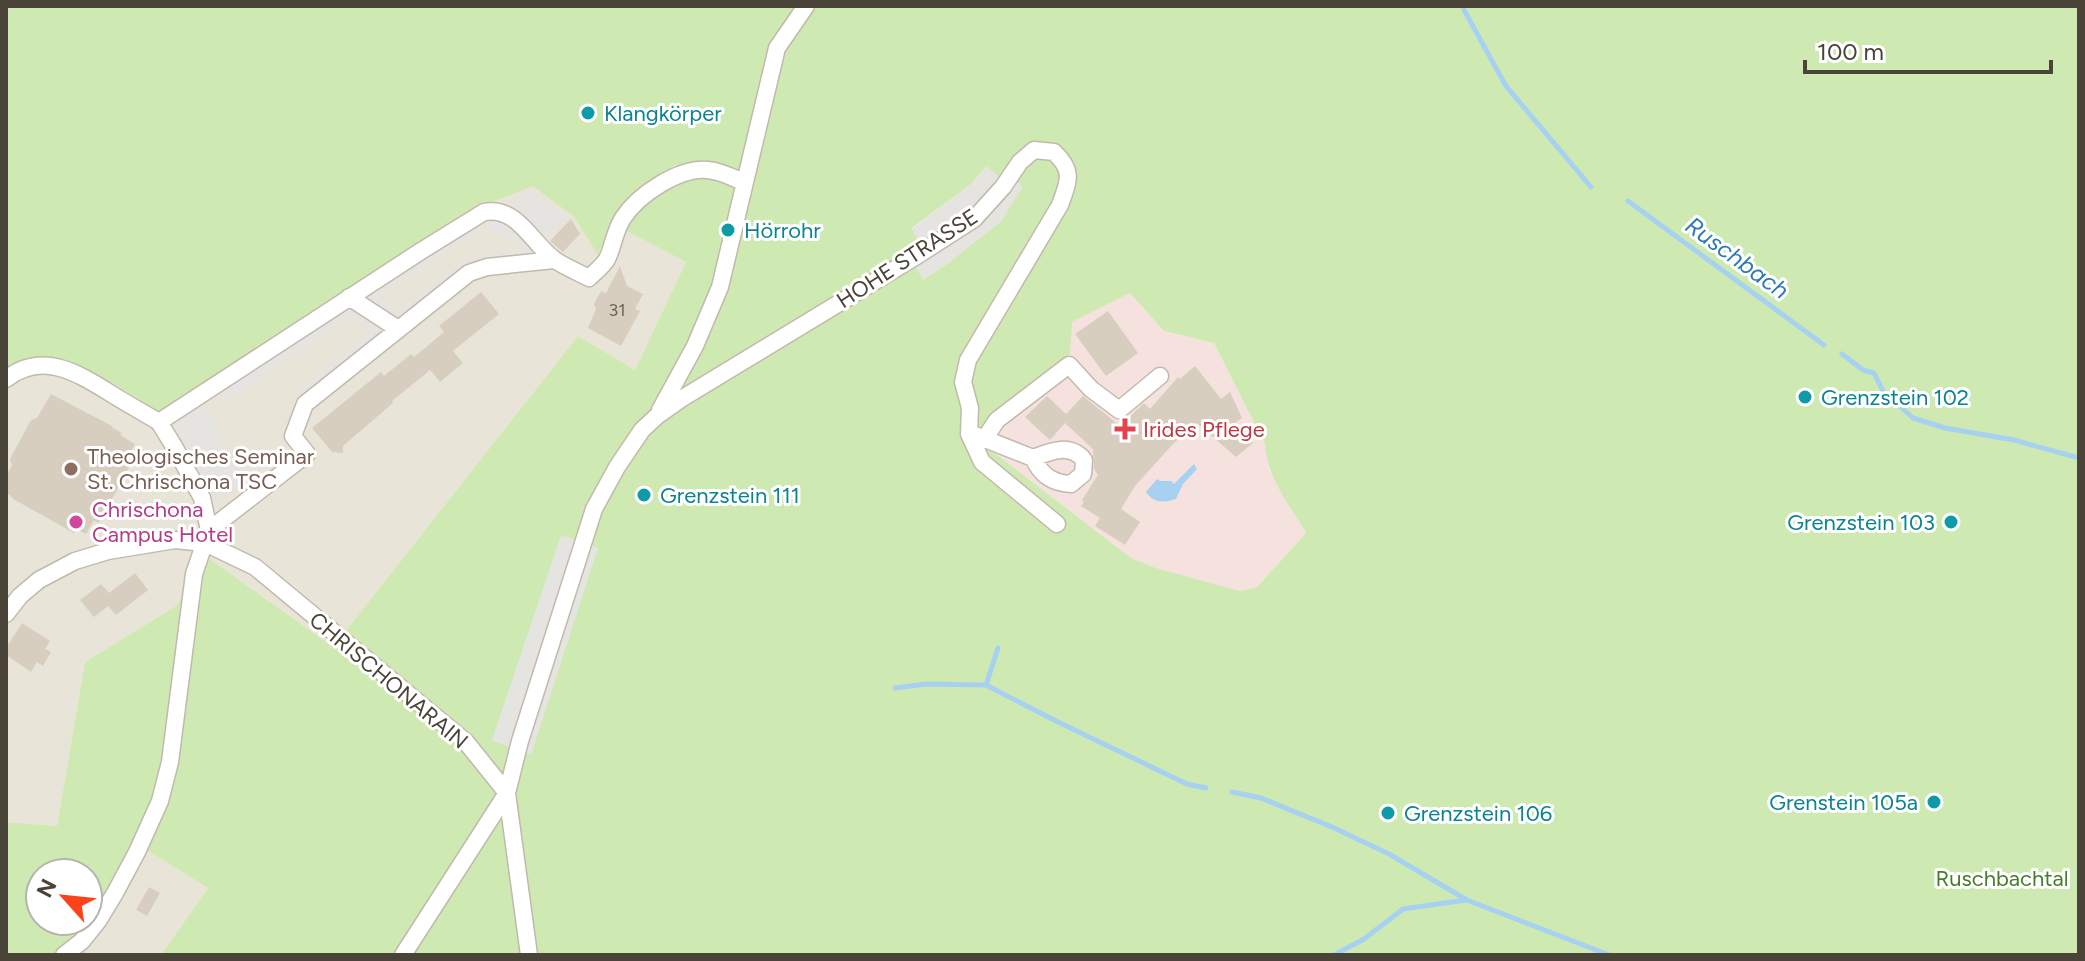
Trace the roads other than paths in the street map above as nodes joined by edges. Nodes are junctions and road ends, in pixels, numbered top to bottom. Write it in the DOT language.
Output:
graph roads {
  1 [pos="806,6"];
  2 [pos="743,182"];
  3 [pos="554,260"];
  4 [pos="349,297"];
  5 [pos="398,329"];
  6 [pos="1160,376"];
  7 [pos="6,379"];
  8 [pos="657,416"];
  9 [pos="159,422"];
  10 [pos="977,436"];
  11 [pos="1033,458"];
  12 [pos="1057,524"];
  13 [pos="207,536"];
  14 [pos="9,605"];
  15 [pos="507,793"];
  16 [pos="64,955"];
  17 [pos="403,955"];
  18 [pos="529,955"];
  1 -- 2 [label="street, HOHE STRASSE"];
  2 -- 3 [label="street"];
  2 -- 8 [label="street, HOHE STRASSE"];
  3 -- 4 [label="street"];
  3 -- 5 [label="street"];
  4 -- 5 [label="street"];
  4 -- 9 [label="street"];
  5 -- 13 [label="street"];
  6 -- 10 [label="street"];
  7 -- 9 [label="street"];
  8 -- 10 [label="street, HOHE STRASSE"];
  8 -- 15 [label="street, HOHE STRASSE"];
  9 -- 13 [label="street"];
  10 -- 11 [label="street"];
  10 -- 12 [label="street, HOHE STRASSE"];
  13 -- 14 [label="street, CHRISCHONARAIN"];
  13 -- 15 [label="street, CHRISCHONARAIN"];
  13 -- 16 [label="street"];
  15 -- 17 [label="street"];
  15 -- 18 [label="street"];
}
